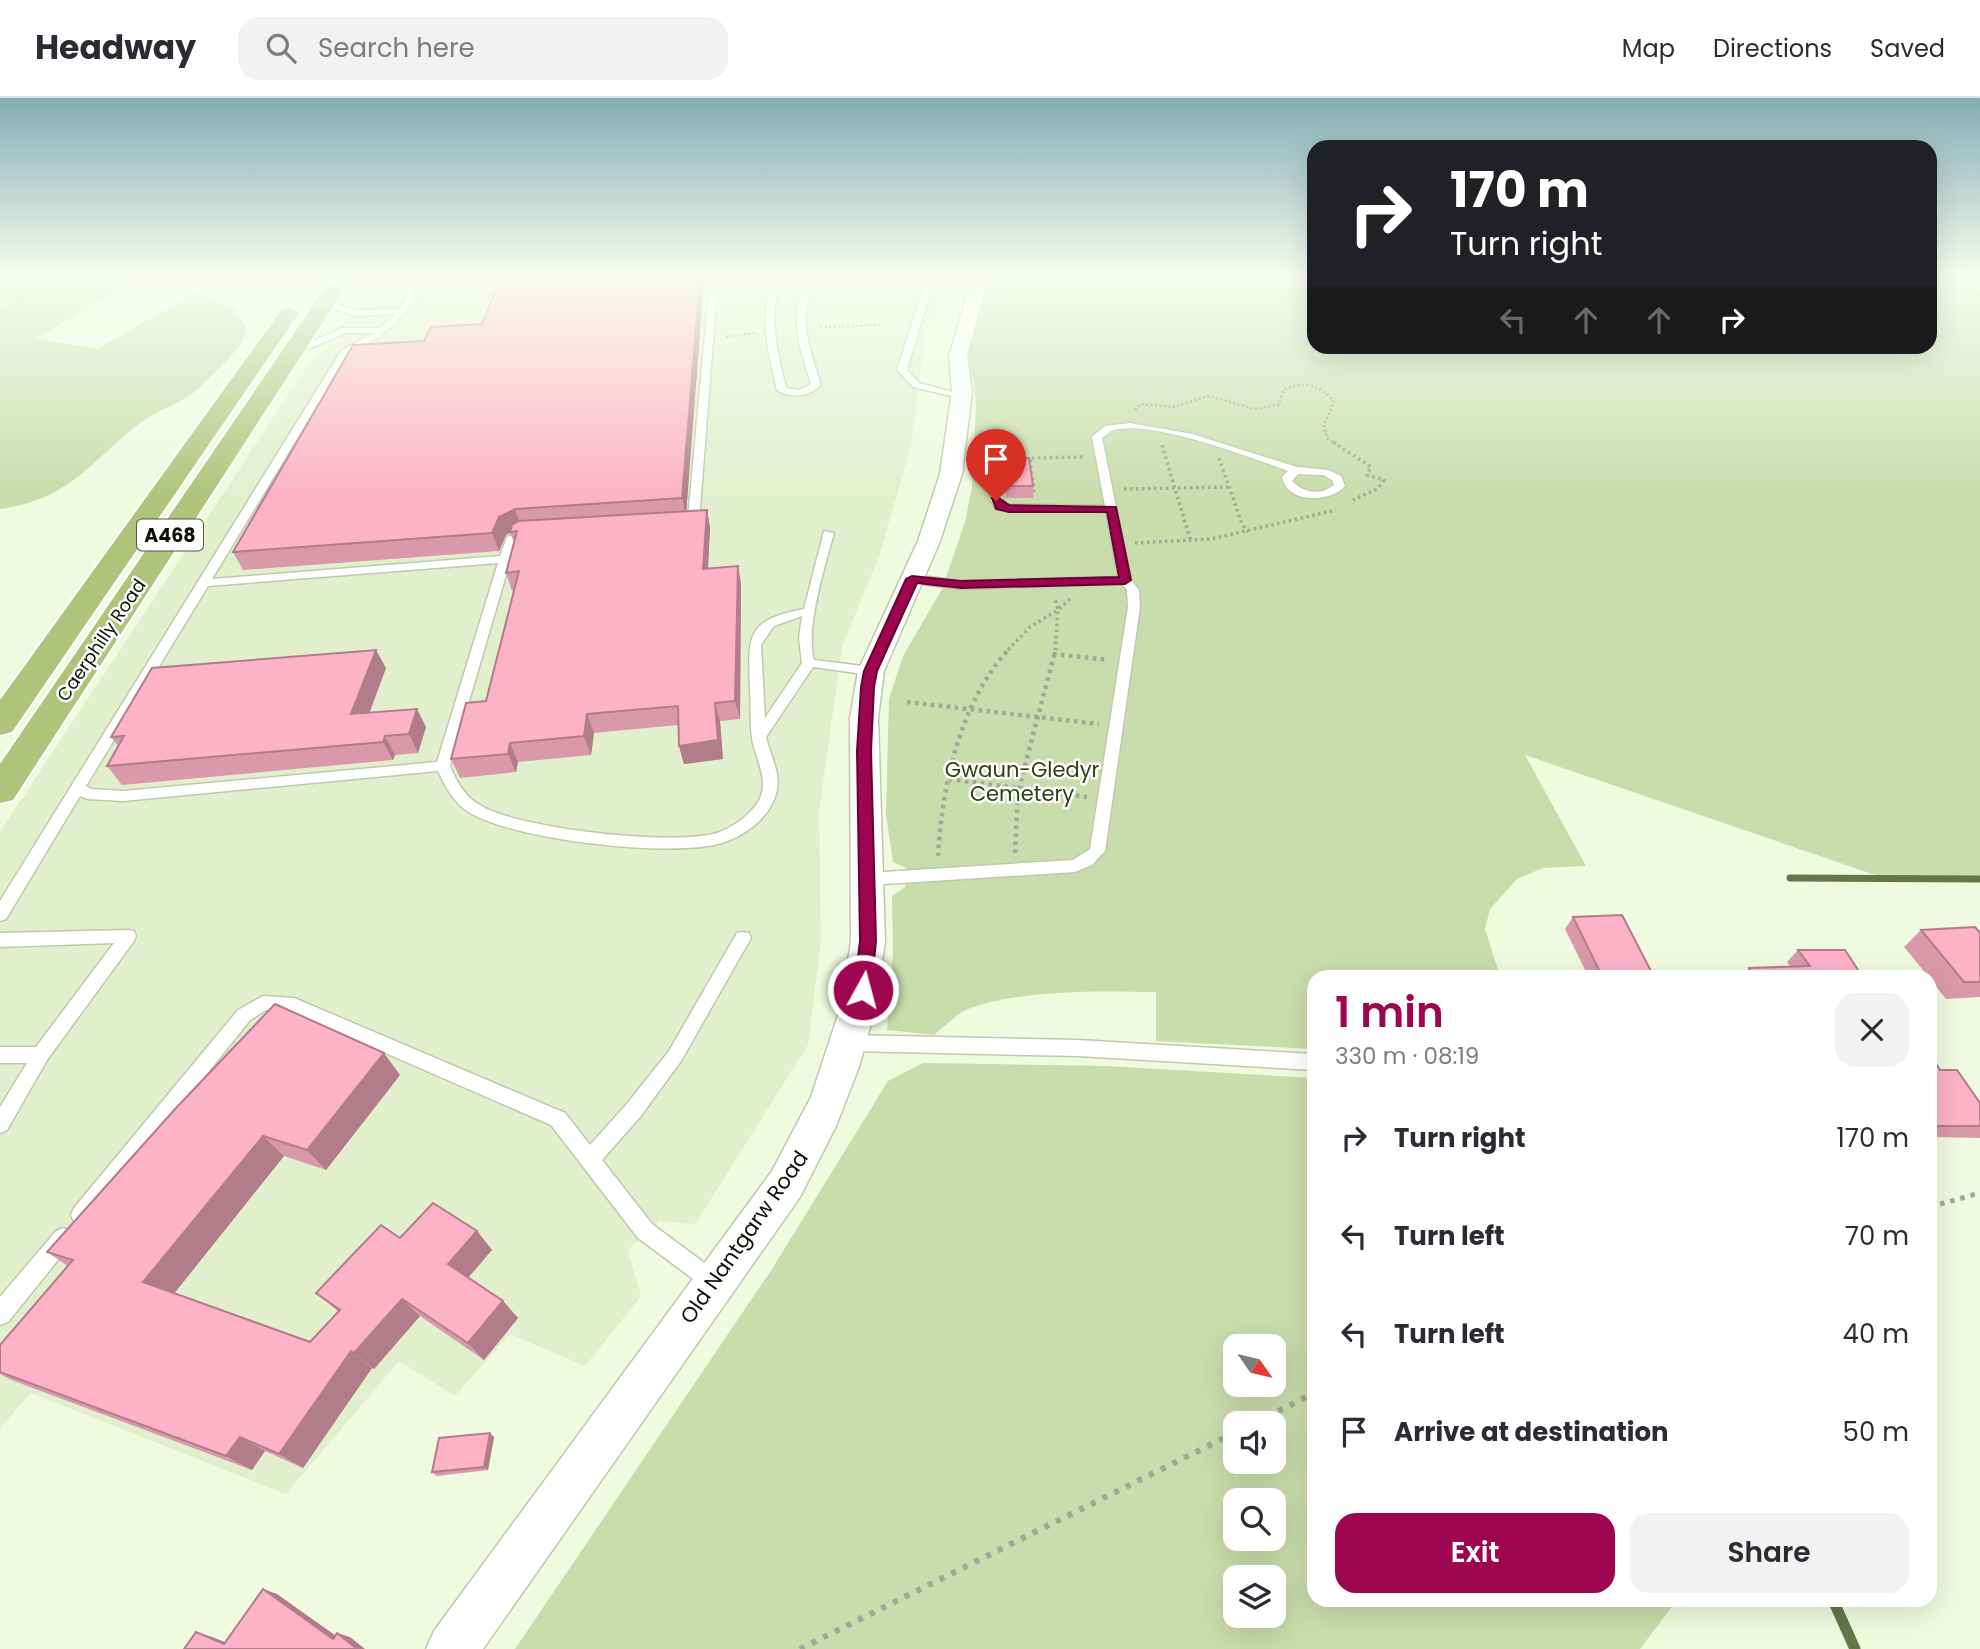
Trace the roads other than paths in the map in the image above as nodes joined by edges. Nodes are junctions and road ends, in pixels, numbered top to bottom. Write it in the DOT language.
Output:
graph roads {
  1 [pos="275,351"];
  2 [pos="346,351"];
  3 [pos="708,351"];
  4 [pos="773,351"];
  5 [pos="807,351"];
  6 [pos="908,351"];
  7 [pos="959,351"];
  8 [pos="293,352"];
  9 [pos="962,394"];
  10 [pos="995,431"];
  11 [pos="1295,471"];
  12 [pos="1112,509"];
  13 [pos="667,522"];
  14 [pos="548,531"];
  15 [pos="828,533"];
  16 [pos="504,559"];
  17 [pos="912,579"];
  18 [pos="1125,580"];
  19 [pos="204,583"];
  20 [pos="811,611"];
  21 [pos="809,663"];
  22 [pos="871,671"];
  23 [pos="0,724"];
  24 [pos="759,737"];
  25 [pos="443,766"];
  26 [pos="78,788"];
  27 [pos="0,791"];
  28 [pos="867,879"];
  29 [pos="0,915"];
  30 [pos="743,938"];
  31 [pos="0,940"];
  32 [pos="851,1043"];
  33 [pos="0,1055"];
  34 [pos="41,1055"];
  35 [pos="1307,1062"];
  36 [pos="0,1124"];
  37 [pos="591,1158"];
  38 [pos="715,1283"];
  39 [pos="0,1314"];
  40 [pos="452,1649"];
  1 -- 23 [label="main road, Caerphilly Road / A468"];
  2 -- 19 [label="lane"];
  3 -- 13 [label="lane"];
  4 -- 5 [label="lane"];
  6 -- 9 [label="lane"];
  7 -- 9 [label="street, Old Nantgarw Road"];
  8 -- 27 [label="main road, Caerphilly Road / A468"];
  9 -- 17 [label="street, Old Nantgarw Road"];
  10 -- 12 [label="lane"];
  11 -- 12 [label="lane"];
  12 -- 18 [label="lane"];
  14 -- 16 [label="lane"];
  15 -- 20 [label="lane"];
  16 -- 19 [label="lane"];
  16 -- 25 [label="lane"];
  17 -- 18 [label="lane"];
  17 -- 22 [label="street, Old Nantgarw Road"];
  18 -- 28 [label="lane"];
  19 -- 26 [label="lane"];
  20 -- 21 [label="lane"];
  20 -- 24 [label="lane"];
  21 -- 22 [label="lane"];
  21 -- 24 [label="lane"];
  22 -- 28 [label="street, Old Nantgarw Road"];
  24 -- 25 [label="lane"];
  25 -- 26 [label="lane"];
  26 -- 29 [label="lane"];
  28 -- 32 [label="street, Old Nantgarw Road"];
  30 -- 37 [label="lane"];
  31 -- 34 [label="lane"];
  32 -- 35 [label="lane"];
  32 -- 38 [label="street, Old Nantgarw Road"];
  33 -- 34 [label="lane"];
  34 -- 36 [label="lane"];
  37 -- 38 [label="lane"];
  37 -- 39 [label="lane"];
  38 -- 40 [label="street, Old Nantgarw Road"];
}
